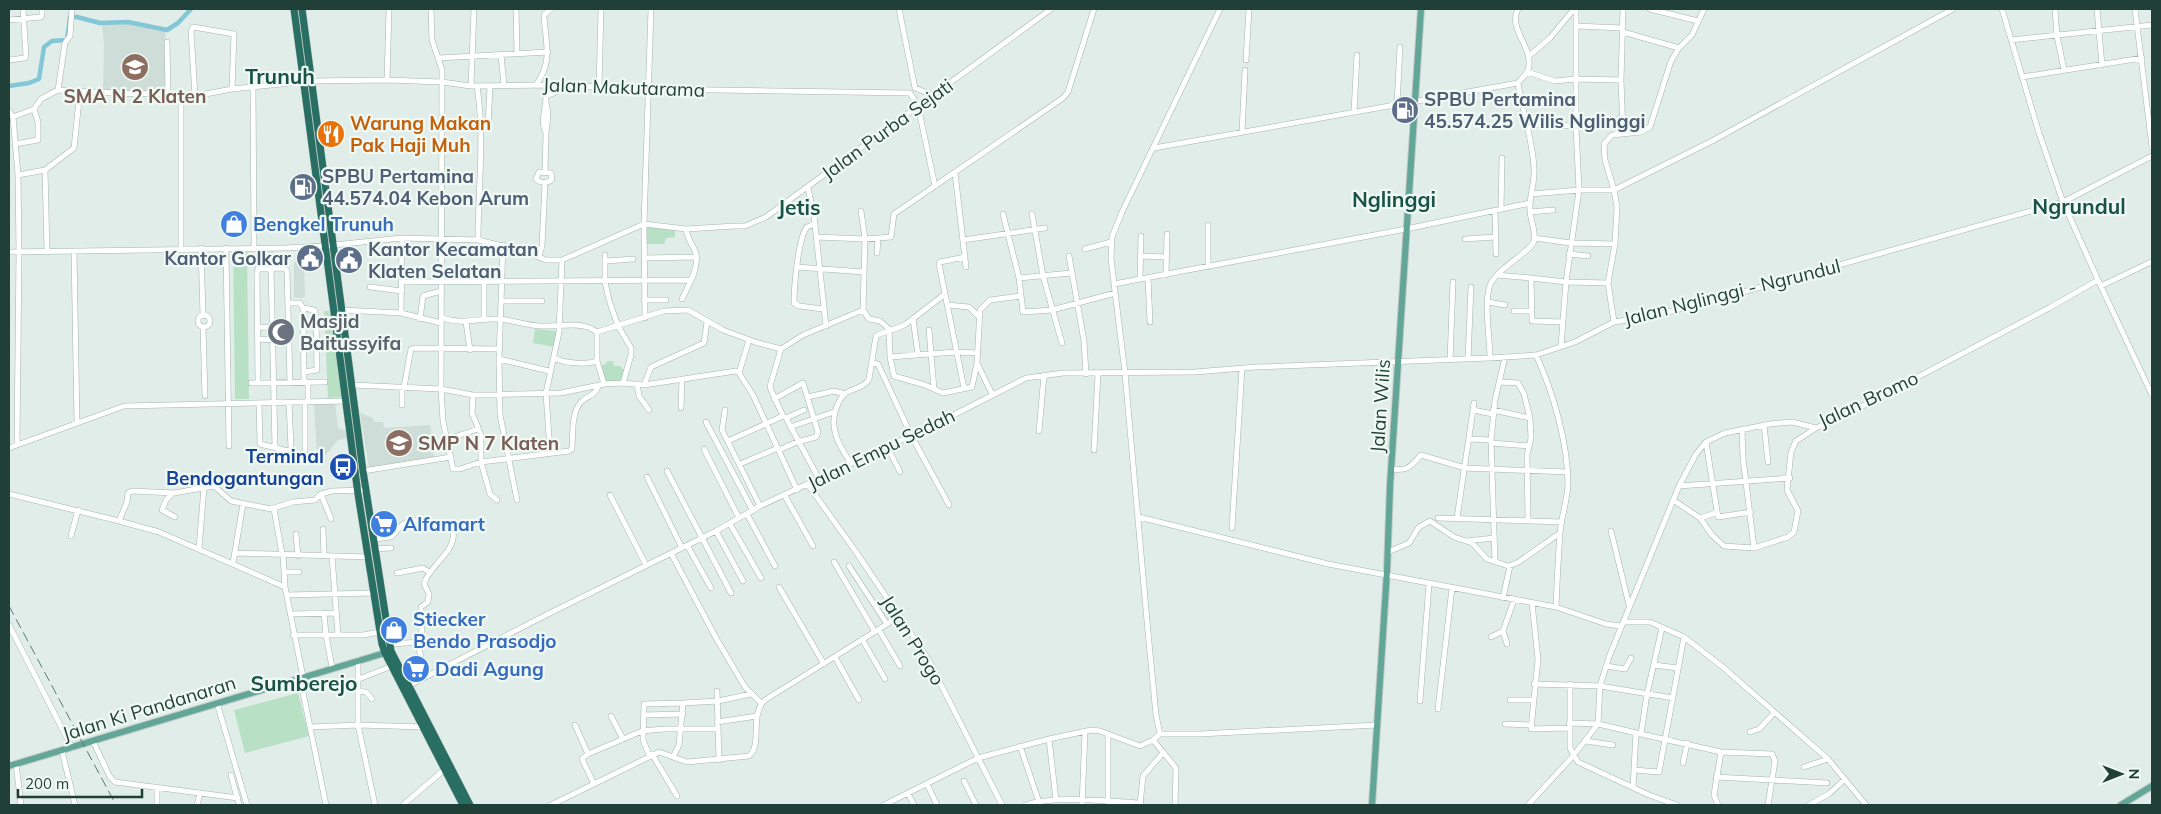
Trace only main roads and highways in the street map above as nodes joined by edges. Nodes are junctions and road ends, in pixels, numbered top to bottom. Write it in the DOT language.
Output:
graph roads {
  1 [pos="294,9"];
  2 [pos="302,9"];
  3 [pos="1421,9"];
  4 [pos="308,82"];
  5 [pos="357,455"];
  6 [pos="362,491"];
  7 [pos="389,649"];
  8 [pos="406,687"];
  9 [pos="12,765"];
  10 [pos="2152,786"];
  11 [pos="464,805"];
  12 [pos="470,805"];
  13 [pos="1372,805"];
  14 [pos="2121,805"];
  1 -- 4 [label="highway"];
  2 -- 4 [label="highway"];
  3 -- 13 [label="main road, Jalan Wilis"];
  4 -- 5 [label="highway"];
  4 -- 5 [label="highway"];
  5 -- 6 [label="highway"];
  5 -- 6 [label="highway"];
  6 -- 7 [label="highway"];
  6 -- 7 [label="highway"];
  7 -- 8 [label="highway"];
  7 -- 8 [label="highway"];
  7 -- 9 [label="main road, Jalan Ki Pandanaran"];
  8 -- 11 [label="highway"];
  8 -- 12 [label="highway"];
  10 -- 14 [label="main road"];
}
